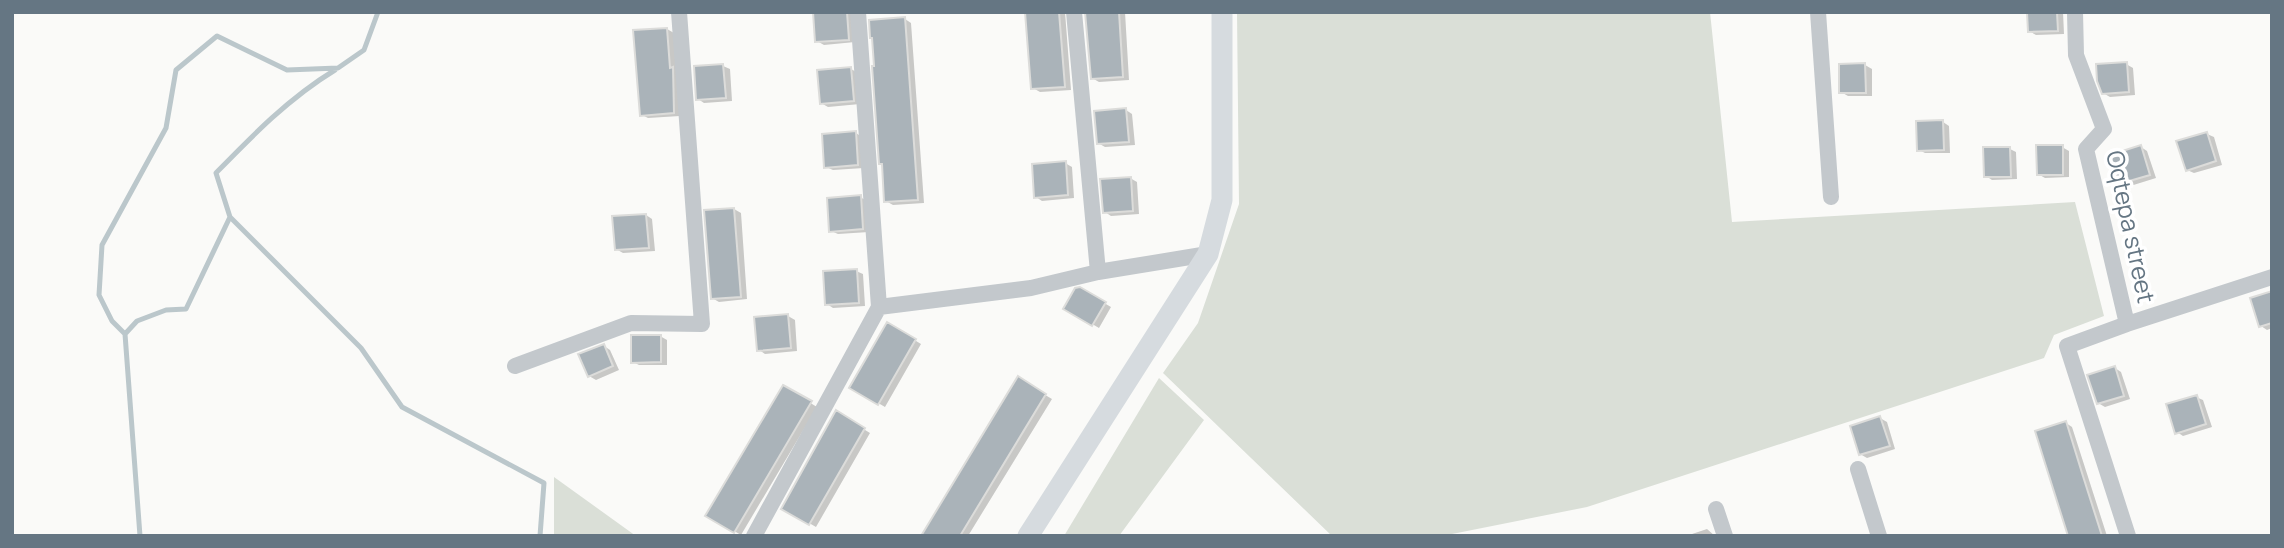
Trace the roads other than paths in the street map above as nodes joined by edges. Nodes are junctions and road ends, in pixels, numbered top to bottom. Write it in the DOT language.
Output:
graph roads {
  1 [pos="679,12"];
  2 [pos="858,12"];
  3 [pos="1074,12"];
  4 [pos="1222,12"];
  5 [pos="1818,12"];
  6 [pos="2075,12"];
  7 [pos="1831,197"];
  8 [pos="1208,254"];
  9 [pos="1098,272"];
  10 [pos="2272,276"];
  11 [pos="879,307"];
  12 [pos="2127,324"];
  13 [pos="515,366"];
  14 [pos="1858,469"];
  15 [pos="1716,509"];
  16 [pos="754,536"];
  17 [pos="1028,536"];
  18 [pos="1725,536"];
  19 [pos="1879,536"];
  20 [pos="2128,536"];
  1 -- 13 [label="street"];
  2 -- 11 [label="street"];
  3 -- 9 [label="street"];
  4 -- 8 [label="main road"];
  5 -- 7 [label="street"];
  6 -- 12 [label="street, Oqtepa street"];
  8 -- 9 [label="street"];
  8 -- 17 [label="main road"];
  9 -- 11 [label="street"];
  10 -- 12 [label="street"];
  11 -- 16 [label="street"];
  12 -- 20 [label="street, Oqtepa street"];
  14 -- 19 [label="street"];
  15 -- 18 [label="street"];
}
